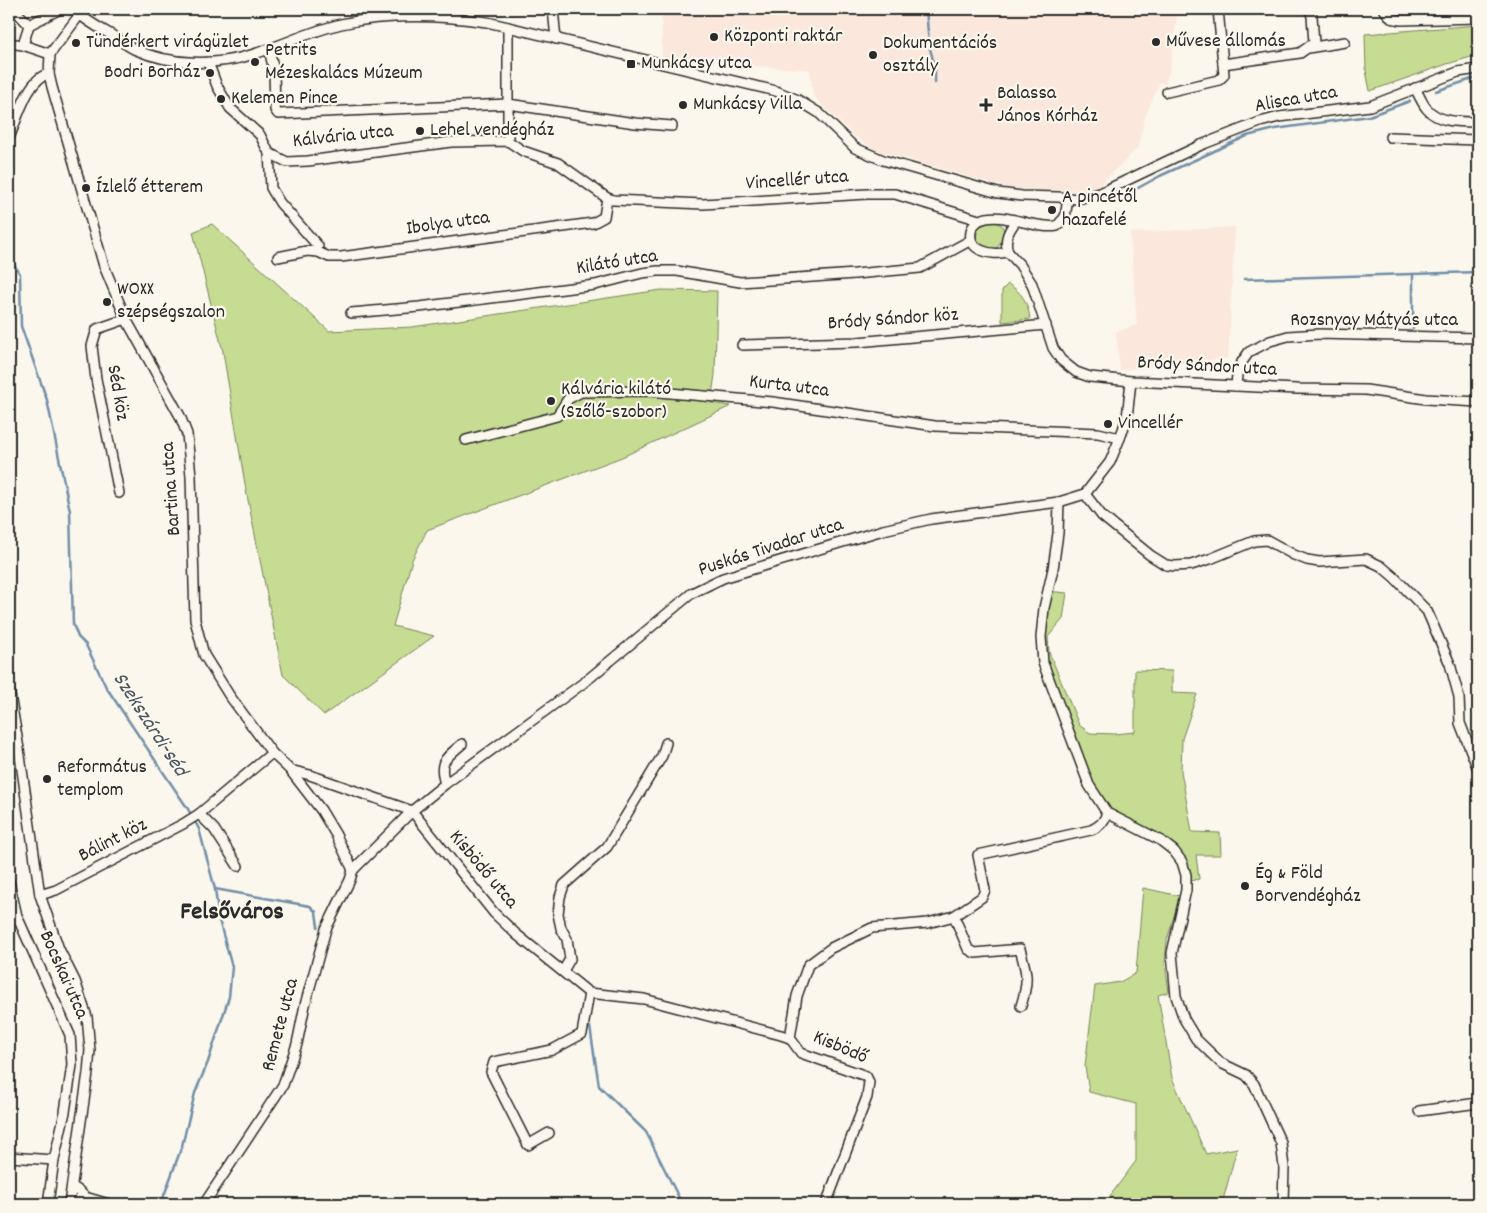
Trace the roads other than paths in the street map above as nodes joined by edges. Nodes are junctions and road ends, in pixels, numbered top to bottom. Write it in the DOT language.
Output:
graph roads {
  1 [pos="14,9"];
  2 [pos="60,9"];
  3 [pos="553,9"];
  4 [pos="1218,9"];
  5 [pos="1309,9"];
  6 [pos="79,11"];
  7 [pos="1386,11"];
  8 [pos="1478,18"];
  9 [pos="29,25"];
  10 [pos="508,27"];
  11 [pos="556,39"];
  12 [pos="1345,42"];
  13 [pos="9,44"];
  14 [pos="23,45"];
  15 [pos="1308,48"];
  16 [pos="268,49"];
  17 [pos="50,54"];
  18 [pos="208,62"];
  19 [pos="1223,64"];
  20 [pos="1478,69"];
  21 [pos="49,74"];
  22 [pos="1415,88"];
  23 [pos="1167,92"];
  24 [pos="508,104"];
  25 [pos="1478,122"];
  26 [pos="672,126"];
  27 [pos="1390,137"];
  28 [pos="9,138"];
  29 [pos="1478,140"];
  30 [pos="508,141"];
  31 [pos="269,153"];
  32 [pos="610,199"];
  33 [pos="1068,199"];
  34 [pos="979,220"];
  35 [pos="1016,221"];
  36 [pos="971,240"];
  37 [pos="318,246"];
  38 [pos="1008,252"];
  39 [pos="278,256"];
  40 [pos="351,312"];
  41 [pos="126,319"];
  42 [pos="1046,325"];
  43 [pos="1478,338"];
  44 [pos="742,345"];
  45 [pos="1132,381"];
  46 [pos="1236,386"];
  47 [pos="1478,402"];
  48 [pos="1120,438"];
  49 [pos="466,440"];
  50 [pos="119,493"];
  51 [pos="1085,494"];
  52 [pos="1059,502"];
  53 [pos="9,689"];
  54 [pos="666,743"];
  55 [pos="462,744"];
  56 [pos="272,753"];
  57 [pos="1478,769"];
  58 [pos="290,770"];
  59 [pos="445,784"];
  60 [pos="412,811"];
  61 [pos="199,814"];
  62 [pos="1107,814"];
  63 [pos="238,866"];
  64 [pos="353,870"];
  65 [pos="9,881"];
  66 [pos="40,895"];
  67 [pos="954,916"];
  68 [pos="563,971"];
  69 [pos="589,993"];
  70 [pos="1021,1006"];
  71 [pos="790,1038"];
  72 [pos="1478,1103"];
  73 [pos="1419,1111"];
  74 [pos="549,1133"];
  75 [pos="9,1157"];
  76 [pos="54,1160"];
  77 [pos="73,1187"];
  78 [pos="85,1197"];
  79 [pos="48,1204"];
  80 [pos="69,1204"];
  81 [pos="76,1204"];
  82 [pos="109,1204"];
  83 [pos="204,1204"];
  84 [pos="826,1204"];
  85 [pos="1283,1204"];
  1 -- 9 [label="street"];
  2 -- 9 [label="street"];
  3 -- 11 [label="street"];
  4 -- 19 [label="street"];
  5 -- 15 [label="street"];
  6 -- 17 [label="street"];
  6 -- 18 [label="street, Alisca utca"];
  7 -- 8 [label="street"];
  9 -- 14 [label="street"];
  10 -- 11 [label="street, Alisca utca"];
  10 -- 16 [label="street, Alisca utca"];
  10 -- 24 [label="street"];
  11 -- 33 [label="street, Alisca utca"];
  12 -- 15 [label="street"];
  13 -- 14 [label="street"];
  14 -- 17 [label="street"];
  15 -- 19 [label="street"];
  16 -- 18 [label="street, Alisca utca"];
  16 -- 24 [label="street"];
  17 -- 21 [label="street, Bartina utca"];
  18 -- 31 [label="street"];
  19 -- 23 [label="street"];
  20 -- 22 [label="street, Alisca utca"];
  21 -- 28 [label="street"];
  21 -- 41 [label="street, Bartina utca"];
  22 -- 25 [label="street"];
  22 -- 33 [label="street, Alisca utca"];
  24 -- 26 [label="street"];
  24 -- 30 [label="street"];
  27 -- 29 [label="street"];
  30 -- 31 [label="street, Kálvária utca"];
  30 -- 32 [label="street"];
  31 -- 37 [label="street"];
  32 -- 34 [label="street, Vincellér utca"];
  32 -- 39 [label="street, Ibolya utca"];
  33 -- 35 [label="street, Vincellér utca"];
  34 -- 35 [label="street, Vincellér utca"];
  34 -- 36 [label="street"];
  35 -- 38 [label="street"];
  36 -- 38 [label="street"];
  36 -- 40 [label="street, Kilátó utca"];
  38 -- 42 [label="street, Bródy Sándor utca"];
  41 -- 50 [label="street, Séd köz"];
  41 -- 56 [label="street, Bartina utca"];
  42 -- 44 [label="street, Bródy Sándor köz"];
  42 -- 45 [label="street, Bródy Sándor utca"];
  43 -- 46 [label="street, Rozsnyay Mátyás utca"];
  45 -- 46 [label="street, Bródy Sándor utca"];
  45 -- 48 [label="street"];
  46 -- 47 [label="street, Bródy Sándor utca"];
  48 -- 49 [label="street, Kurta utca"];
  48 -- 51 [label="street"];
  51 -- 52 [label="street, Puskás Tivadar utca"];
  51 -- 57 [label="street"];
  52 -- 59 [label="street, Puskás Tivadar utca"];
  52 -- 62 [label="street"];
  53 -- 66 [label="street"];
  54 -- 68 [label="street"];
  55 -- 59 [label="street"];
  56 -- 58 [label="street, Bartina utca"];
  56 -- 61 [label="street, Bálint köz"];
  58 -- 60 [label="street"];
  58 -- 64 [label="street, Bartina utca"];
  59 -- 60 [label="street, Puskás Tivadar utca"];
  60 -- 64 [label="street, Puskás Tivadar utca"];
  60 -- 68 [label="street, Kisbödő utca"];
  61 -- 63 [label="street"];
  61 -- 66 [label="street, Bálint köz"];
  62 -- 67 [label="street"];
  62 -- 85 [label="street"];
  64 -- 83 [label="street, Remete utca"];
  65 -- 76 [label="street, Bocskai utca"];
  66 -- 77 [label="street"];
  67 -- 70 [label="street"];
  67 -- 71 [label="street"];
  68 -- 69 [label="street, Kisbödő utca"];
  69 -- 71 [label="street, Kisbödő"];
  69 -- 74 [label="street"];
  71 -- 84 [label="street, Kisbödő"];
  72 -- 73 [label="street"];
  75 -- 76 [label="street"];
  76 -- 79 [label="street, Bocskai utca"];
  77 -- 78 [label="street"];
  77 -- 80 [label="street"];
  78 -- 81 [label="street"];
  78 -- 82 [label="street"];
}
